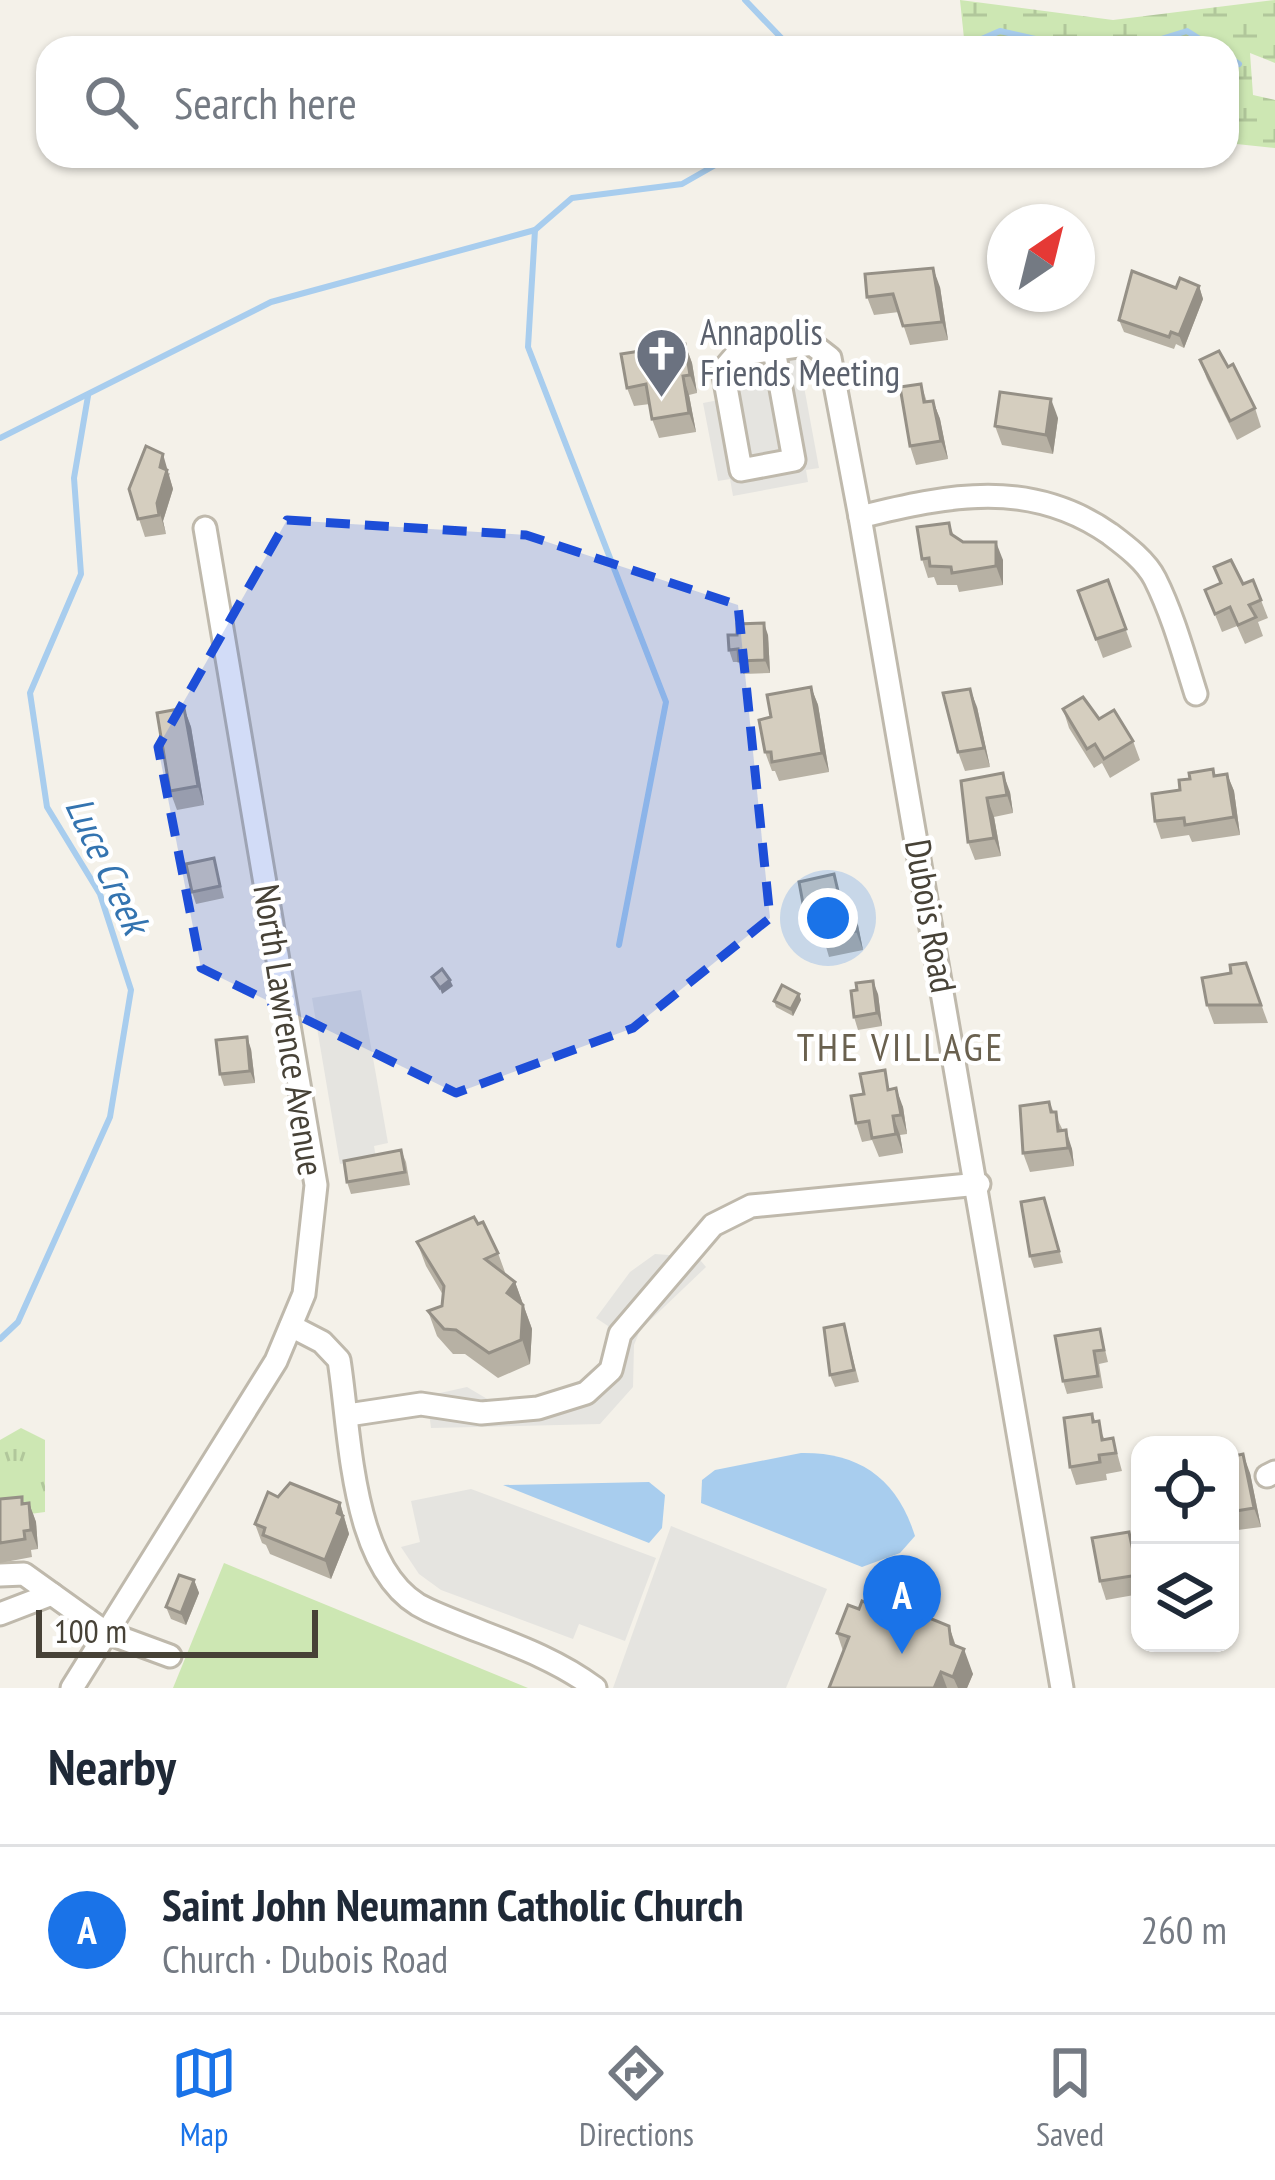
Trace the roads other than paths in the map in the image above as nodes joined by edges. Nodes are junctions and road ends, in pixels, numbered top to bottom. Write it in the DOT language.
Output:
graph roads {
  1 [pos="774,350"];
  2 [pos="860,518"];
  3 [pos="205,529"];
  4 [pos="1196,694"];
  5 [pos="979,1184"];
  6 [pos="291,1326"];
  7 [pos="348,1415"];
  8 [pos="0,1575"];
  9 [pos="52,1594"];
  10 [pos="0,1614"];
  11 [pos="105,1632"];
  12 [pos="170,1656"];
  13 [pos="584,1685"];
  14 [pos="71,1688"];
  15 [pos="1062,1688"];
  1 -- 1 [label="street"];
  1 -- 2 [label="street, Dubois Road"];
  2 -- 4 [label="street"];
  2 -- 5 [label="street, Dubois Road"];
  3 -- 6 [label="street, North Lawrence Avenue"];
  5 -- 7 [label="street"];
  5 -- 15 [label="street, Dubois Road"];
  6 -- 7 [label="street"];
  6 -- 11 [label="street, North Lawrence Avenue"];
  7 -- 13 [label="street"];
  8 -- 9 [label="street"];
  9 -- 10 [label="street"];
  9 -- 11 [label="street"];
  11 -- 12 [label="street"];
  11 -- 14 [label="street, North Lawrence Avenue"];
}
